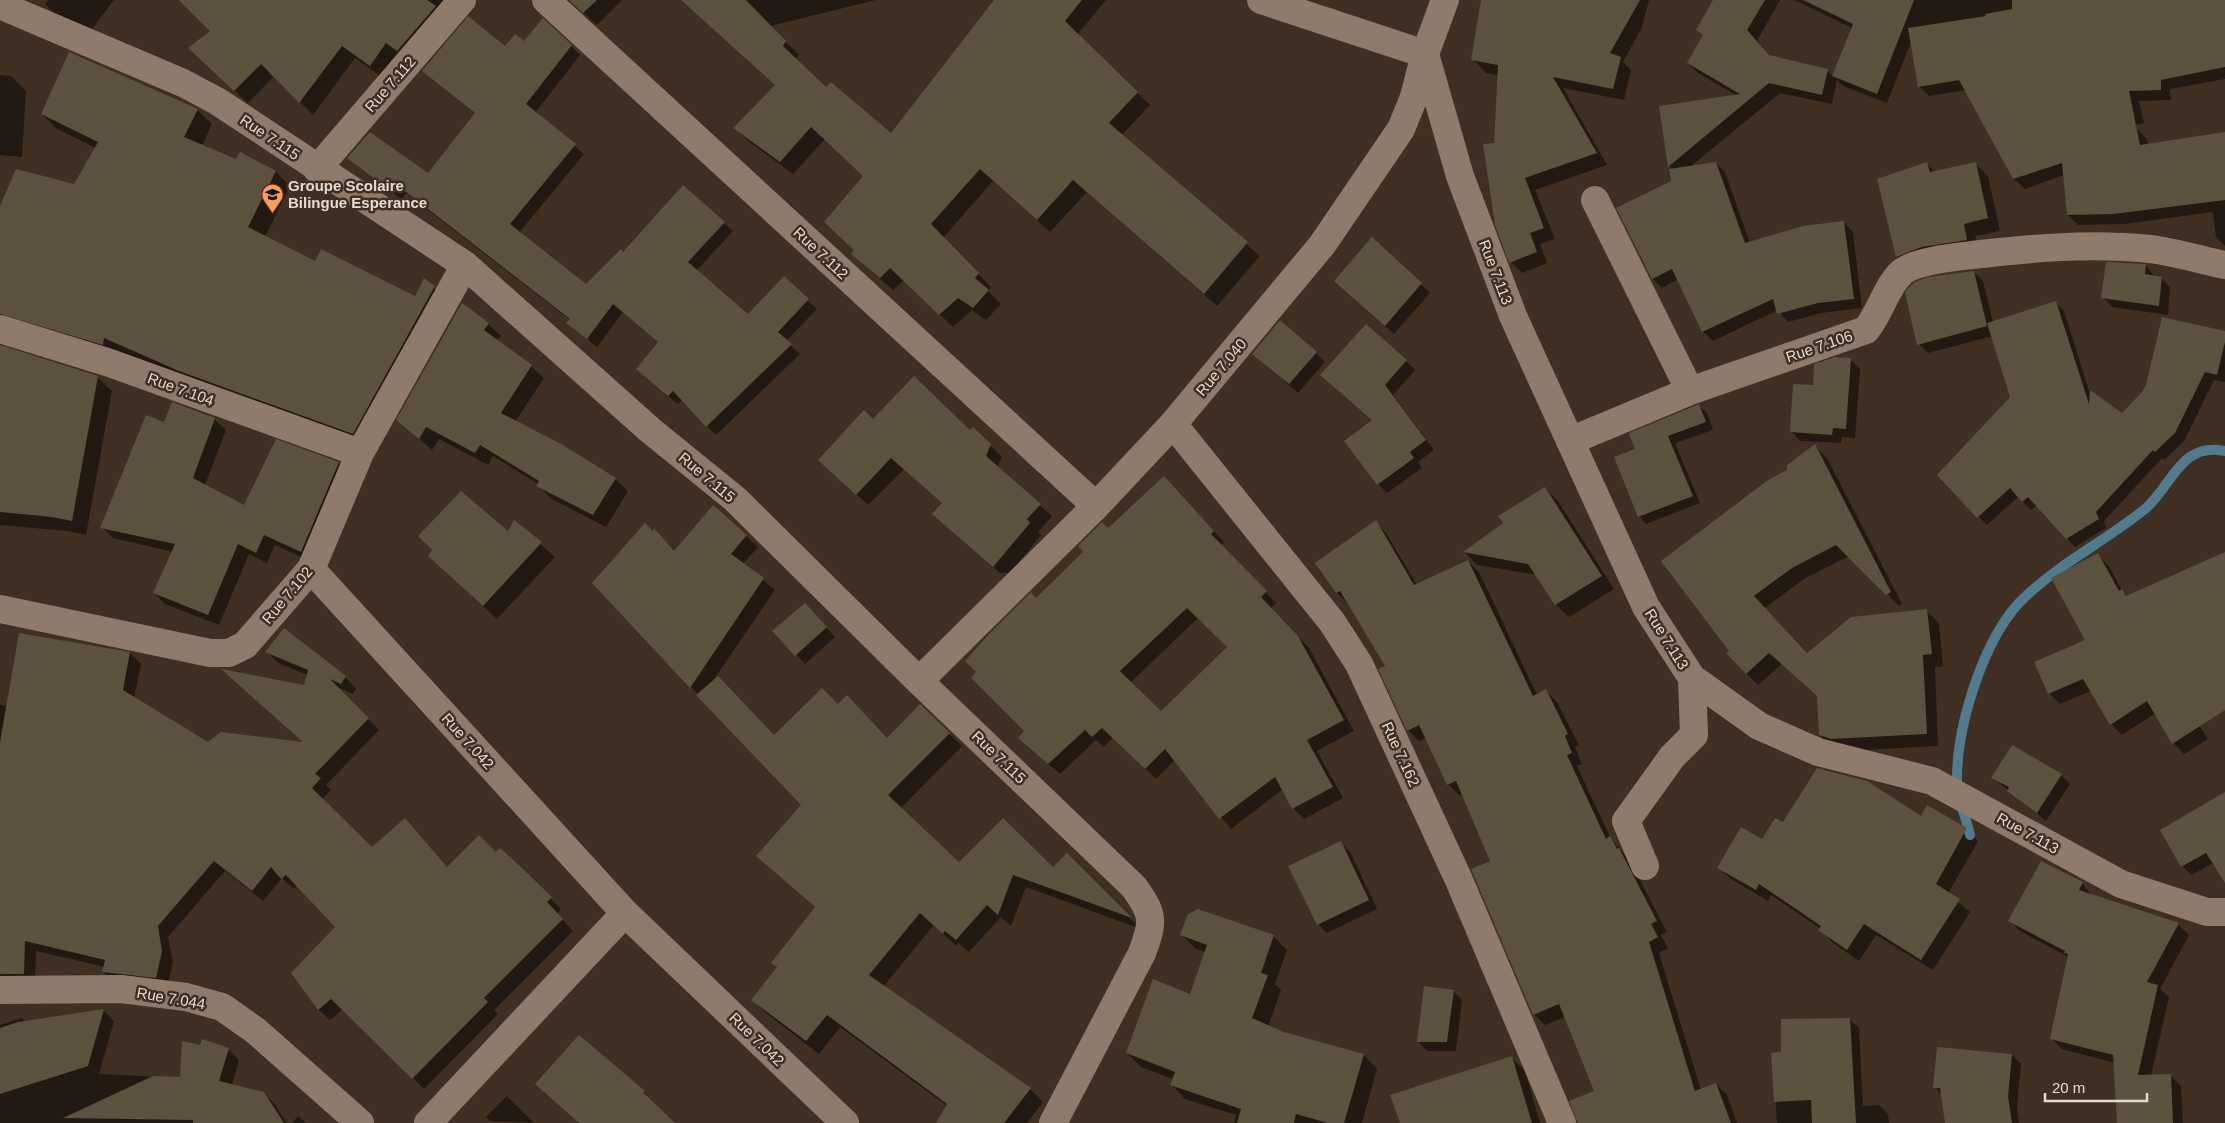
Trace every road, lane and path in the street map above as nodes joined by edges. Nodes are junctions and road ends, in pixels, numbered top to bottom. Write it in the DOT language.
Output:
graph roads {
  1 [pos="462,0"];
  2 [pos="546,0"];
  3 [pos="1261,0"];
  4 [pos="1445,0"];
  5 [pos="0,5"];
  6 [pos="1426,54"];
  7 [pos="317,168"];
  8 [pos="1595,200"];
  9 [pos="465,265"];
  10 [pos="2225,265"];
  11 [pos="0,330"];
  12 [pos="1690,391"];
  13 [pos="1174,424"];
  14 [pos="1570,441"];
  15 [pos="360,453"];
  16 [pos="1096,506"];
  17 [pos="311,569"];
  18 [pos="0,608"];
  19 [pos="1692,678"];
  20 [pos="919,681"];
  21 [pos="1644,866"];
  22 [pos="2225,912"];
  23 [pos="625,913"];
  24 [pos="0,990"];
  25 [pos="360,1123"];
  26 [pos="428,1123"];
  27 [pos="845,1123"];
  28 [pos="1053,1123"];
  29 [pos="1562,1123"];
  1 -- 7 [label="street, Rue 7.112"];
  2 -- 16 [label="street, Rue 7.112"];
  3 -- 6 [label="street"];
  4 -- 6 [label="street, Rue 7.040"];
  5 -- 7 [label="street, Rue 7.115"];
  6 -- 13 [label="street, Rue 7.040"];
  6 -- 14 [label="street, Rue 7.113"];
  7 -- 9 [label="street, Rue 7.115"];
  8 -- 12 [label="street"];
  9 -- 15 [label="street, Rue 7.102"];
  9 -- 20 [label="street, Rue 7.115"];
  10 -- 12 [label="street, Rue 7.106"];
  11 -- 15 [label="street, Rue 7.104"];
  12 -- 14 [label="street, Rue 7.106"];
  13 -- 16 [label="street, Rue 7.040"];
  13 -- 29 [label="street, Rue 7.162"];
  14 -- 19 [label="street, Rue 7.113"];
  15 -- 17 [label="street, Rue 7.102"];
  16 -- 20 [label="street, Rue 7.040"];
  17 -- 18 [label="street, Rue 7.102"];
  17 -- 23 [label="street, Rue 7.042"];
  19 -- 21 [label="street"];
  19 -- 22 [label="street, Rue 7.113"];
  20 -- 28 [label="street, Rue 7.115"];
  23 -- 26 [label="street"];
  23 -- 27 [label="street, Rue 7.042"];
  24 -- 25 [label="street, Rue 7.044"];
}
